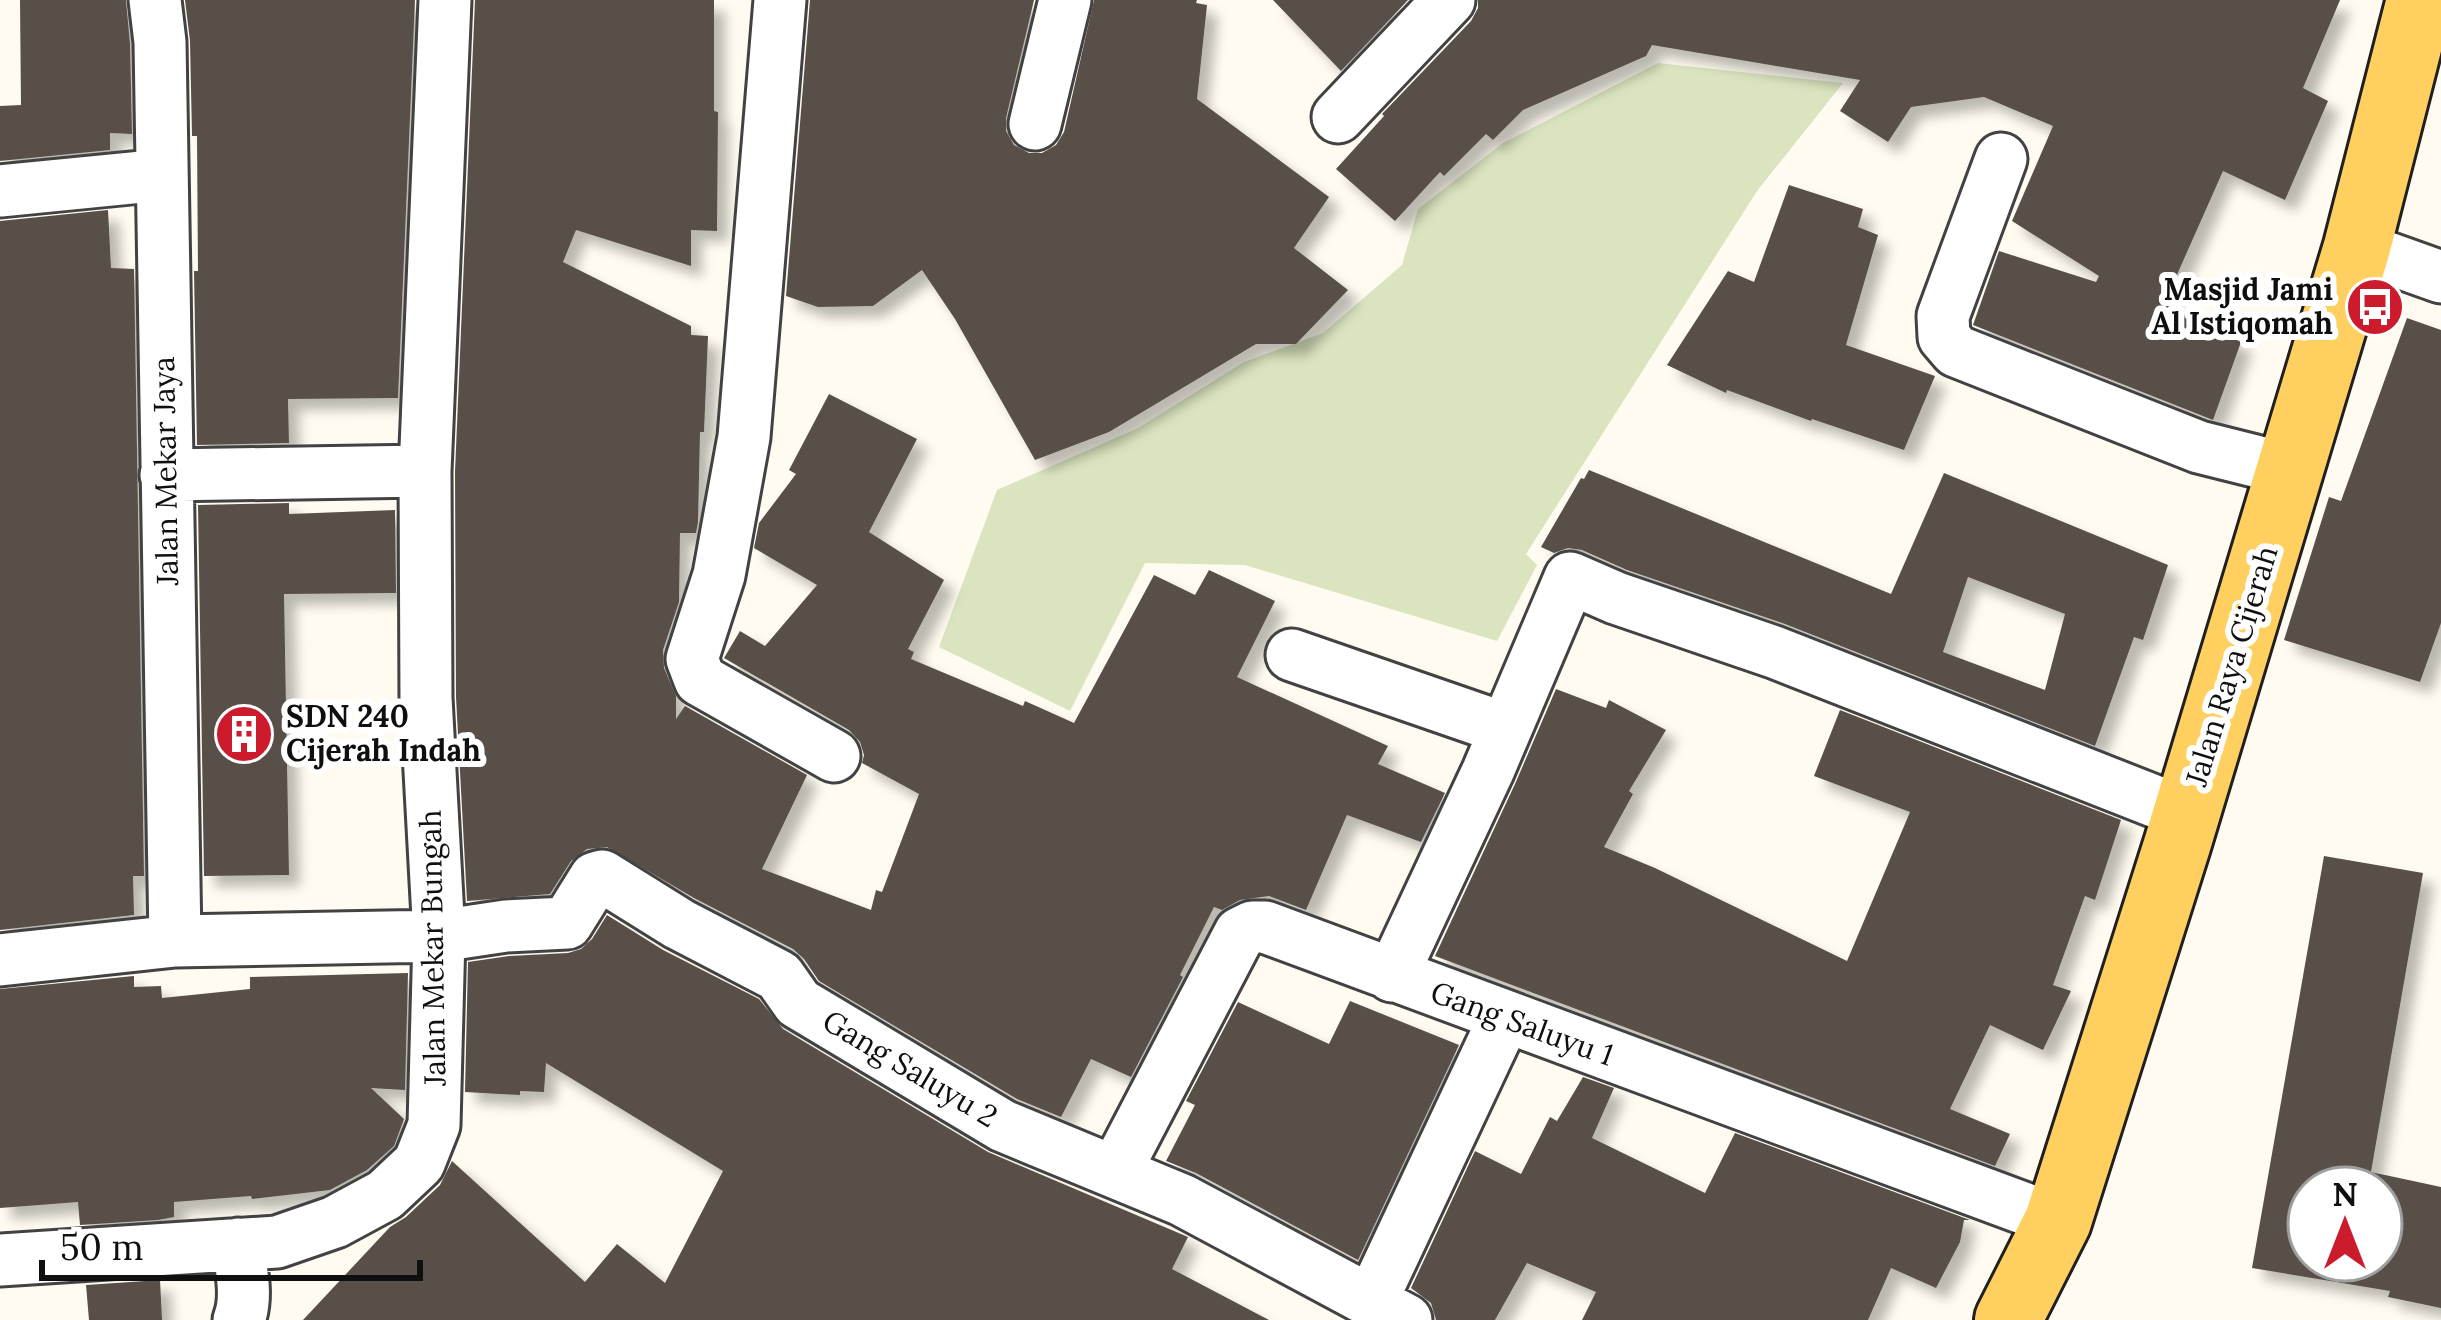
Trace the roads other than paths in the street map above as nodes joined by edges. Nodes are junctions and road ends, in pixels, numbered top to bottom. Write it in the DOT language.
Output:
graph roads {
  1 [pos="155,0"];
  2 [pos="445,0"];
  3 [pos="779,0"];
  4 [pos="1065,0"];
  5 [pos="1449,0"];
  6 [pos="2420,0"];
  7 [pos="1339,117"];
  8 [pos="1035,124"];
  9 [pos="2001,158"];
  10 [pos="161,175"];
  11 [pos="0,191"];
  12 [pos="2356,247"];
  13 [pos="2441,277"];
  14 [pos="2291,470"];
  15 [pos="425,471"];
  16 [pos="166,476"];
  17 [pos="1292,655"];
  18 [pos="1506,729"];
  19 [pos="834,755"];
  20 [pos="2187,814"];
  21 [pos="439,936"];
  22 [pos="176,941"];
  23 [pos="0,961"];
  24 [pos="1392,976"];
  25 [pos="1505,1017"];
  26 [pos="1115,1172"];
  27 [pos="2057,1221"];
  28 [pos="238,1244"];
  29 [pos="0,1260"];
  30 [pos="1383,1311"];
  31 [pos="238,1320"];
  32 [pos="2008,1320"];
  1 -- 10 [label="street, Jalan Mekar Jaya"];
  2 -- 15 [label="street, Jalan Mekar Bungah"];
  3 -- 19 [label="street"];
  4 -- 8 [label="street"];
  5 -- 7 [label="street"];
  6 -- 12 [label="main road, Jalan Raya Cijerah"];
  9 -- 14 [label="street"];
  10 -- 11 [label="street"];
  10 -- 16 [label="street, Jalan Mekar Jaya"];
  12 -- 13 [label="street"];
  12 -- 14 [label="main road, Jalan Raya Cijerah"];
  14 -- 20 [label="main road, Jalan Raya Cijerah"];
  15 -- 16 [label="street"];
  15 -- 21 [label="street, Jalan Mekar Bungah"];
  16 -- 22 [label="street, Jalan Mekar Jaya"];
  17 -- 18 [label="street"];
  18 -- 20 [label="street"];
  18 -- 24 [label="street"];
  20 -- 27 [label="main road, Jalan Raya Cijerah"];
  21 -- 22 [label="street"];
  21 -- 26 [label="street, Gang Saluyu 2"];
  21 -- 28 [label="street, Jalan Mekar Bungah"];
  22 -- 23 [label="street"];
  24 -- 25 [label="street, Gang Saluyu 1"];
  24 -- 26 [label="street, Gang Saluyu 1"];
  25 -- 27 [label="street, Gang Saluyu 1"];
  25 -- 30 [label="street"];
  26 -- 30 [label="street, Gang Saluyu 2"];
  27 -- 32 [label="main road, Jalan Raya Cijerah"];
  28 -- 29 [label="street, Jalan Mekar Bungah"];
  28 -- 31 [label="street"];
}
